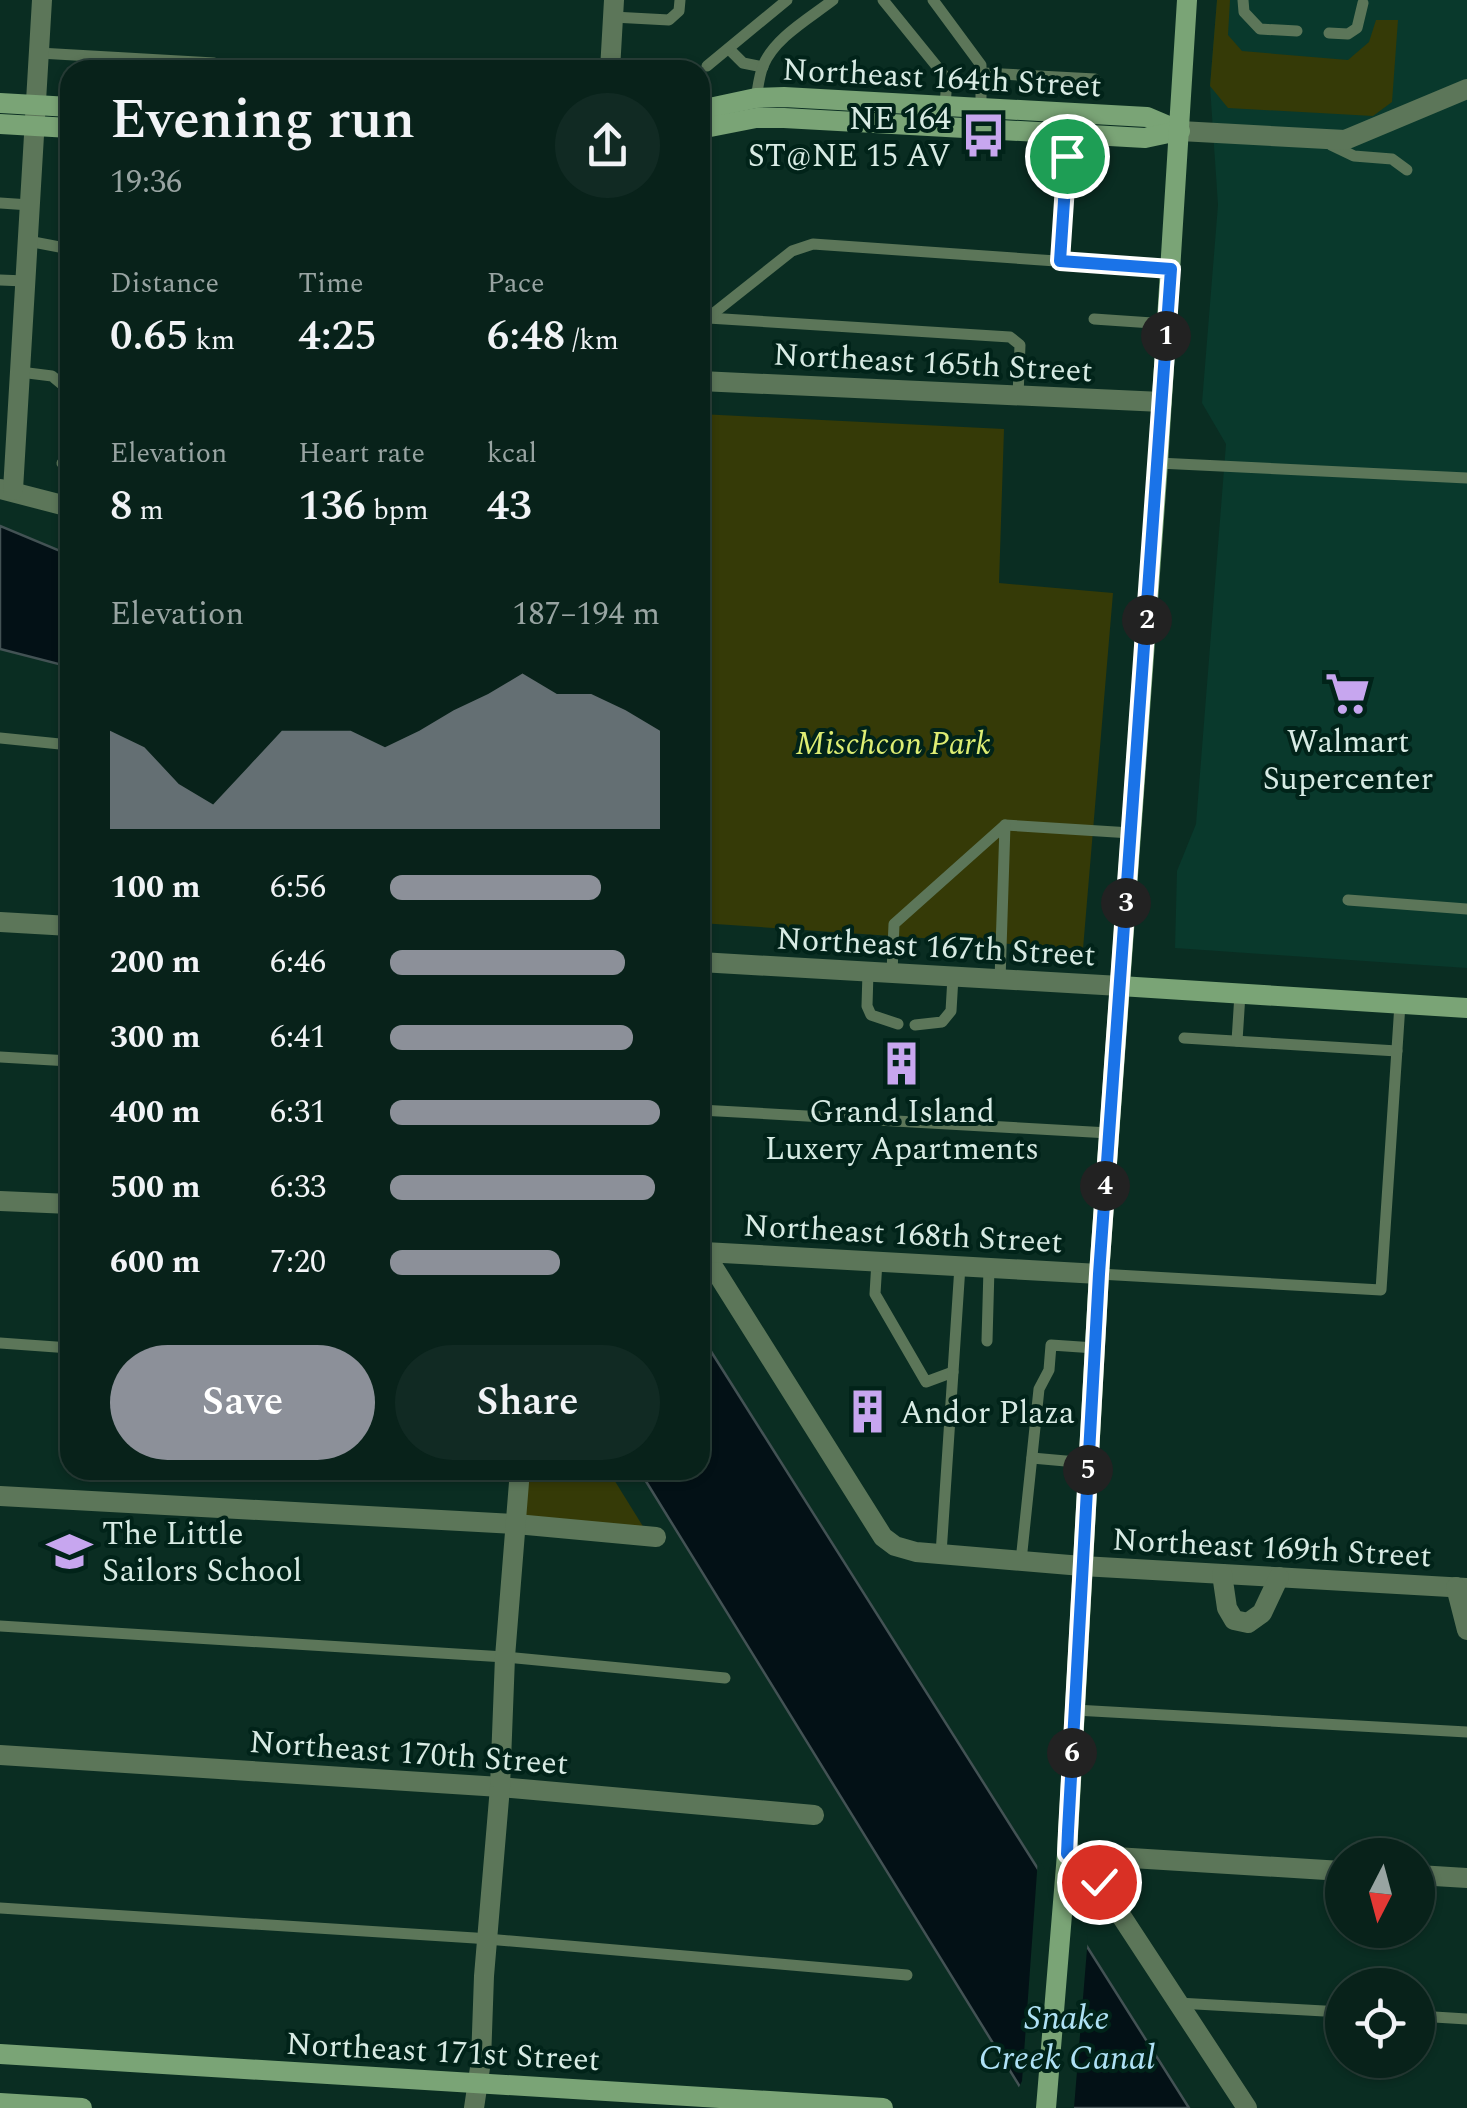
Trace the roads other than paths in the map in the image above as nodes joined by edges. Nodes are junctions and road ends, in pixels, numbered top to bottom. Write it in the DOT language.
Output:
graph roads {
  1 [pos="42,0"];
  2 [pos="680,0"];
  3 [pos="788,0"];
  4 [pos="833,0"];
  5 [pos="883,0"];
  6 [pos="933,0"];
  7 [pos="1187,0"];
  8 [pos="1243,0"];
  9 [pos="1363,3"];
  10 [pos="614,8"];
  11 [pos="1296,31"];
  12 [pos="1329,33"];
  13 [pos="728,49"];
  14 [pos="39,53"];
  15 [pos="162,60"];
  16 [pos="611,60"];
  17 [pos="710,64"];
  18 [pos="763,66"];
  19 [pos="983,73"];
  20 [pos="1095,79"];
  21 [pos="1467,90"];
  22 [pos="756,98"];
  23 [pos="0,103"];
  24 [pos="945,106"];
  25 [pos="710,108"];
  26 [pos="981,108"];
  27 [pos="60,110"];
  28 [pos="35,115"];
  29 [pos="0,124"];
  30 [pos="60,124"];
  31 [pos="710,127"];
  32 [pos="1180,131"];
  33 [pos="1068,134"];
  34 [pos="1318,139"];
  35 [pos="1407,170"];
  36 [pos="0,204"];
  37 [pos="30,205"];
  38 [pos="28,240"];
  39 [pos="60,248"];
  40 [pos="1060,261"];
  41 [pos="1171,269"];
  42 [pos="0,280"];
  43 [pos="25,281"];
  44 [pos="710,316"];
  45 [pos="1094,319"];
  46 [pos="710,321"];
  47 [pos="1167,324"];
  48 [pos="20,372"];
  49 [pos="710,381"];
  50 [pos="60,383"];
  51 [pos="1018,396"];
  52 [pos="1162,402"];
  53 [pos="1158,463"];
  54 [pos="1467,478"];
  55 [pos="6,490"];
  56 [pos="60,504"];
  57 [pos="0,738"];
  58 [pos="60,744"];
  59 [pos="1006,825"];
  60 [pos="1131,833"];
  61 [pos="1348,900"];
  62 [pos="1467,908"];
  63 [pos="0,922"];
  64 [pos="60,925"];
  65 [pos="710,963"];
  66 [pos="868,972"];
  67 [pos="892,973"];
  68 [pos="953,977"];
  69 [pos="1000,980"];
  70 [pos="1120,986"];
  71 [pos="1240,994"];
  72 [pos="1400,1004"];
  73 [pos="1467,1008"];
  74 [pos="898,1024"];
  75 [pos="915,1024"];
  76 [pos="1184,1038"];
  77 [pos="1237,1041"];
  78 [pos="1397,1052"];
  79 [pos="0,1057"];
  80 [pos="60,1061"];
  81 [pos="710,1111"];
  82 [pos="1109,1134"];
  83 [pos="0,1201"];
  84 [pos="60,1204"];
  85 [pos="710,1250"];
  86 [pos="877,1261"];
  87 [pos="710,1262"];
  88 [pos="960,1266"];
  89 [pos="989,1268"];
  90 [pos="1099,1274"];
  91 [pos="987,1342"];
  92 [pos="0,1344"];
  93 [pos="60,1347"];
  94 [pos="1095,1348"];
  95 [pos="953,1372"];
  96 [pos="1032,1458"];
  97 [pos="1088,1463"];
  98 [pos="519,1480"];
  99 [pos="0,1496"];
  100 [pos="516,1524"];
  101 [pos="656,1537"];
  102 [pos="941,1554"];
  103 [pos="1021,1561"];
  104 [pos="1082,1566"];
  105 [pos="1222,1574"];
  106 [pos="1278,1577"];
  107 [pos="1462,1588"];
  108 [pos="0,1626"];
  109 [pos="1467,1630"];
  110 [pos="504,1657"];
  111 [pos="725,1678"];
  112 [pos="1075,1710"];
  113 [pos="1467,1732"];
  114 [pos="0,1755"];
  115 [pos="500,1787"];
  116 [pos="814,1815"];
  117 [pos="1067,1854"];
  118 [pos="1325,1870"];
  119 [pos="1435,1877"];
  120 [pos="1467,1878"];
  121 [pos="0,1908"];
  122 [pos="488,1940"];
  123 [pos="908,1976"];
  124 [pos="1178,2002"];
  125 [pos="1325,2011"];
  126 [pos="1435,2017"];
  127 [pos="1467,2018"];
  128 [pos="0,2054"];
  129 [pos="476,2083"];
  130 [pos="0,2103"];
  131 [pos="82,2108"];
  132 [pos="474,2108"];
  133 [pos="882,2108"];
  134 [pos="1046,2108"];
  135 [pos="1247,2108"];
  1 -- 14 [label="street"];
  2 -- 10 [label="lane"];
  3 -- 13 [label="lane"];
  4 -- 18 [label="lane"];
  5 -- 24 [label="lane"];
  6 -- 19 [label="lane"];
  7 -- 32 [label="street"];
  8 -- 11 [label="lane"];
  9 -- 12 [label="lane"];
  10 -- 16 [label="street"];
  13 -- 17 [label="lane"];
  13 -- 18 [label="lane"];
  14 -- 15 [label="lane"];
  14 -- 28 [label="street"];
  18 -- 22 [label="lane"];
  19 -- 20 [label="lane"];
  19 -- 26 [label="lane"];
  21 -- 34 [label="street, Northeast 164th Street"];
  22 -- 24 [label="street, Northeast 164th Street"];
  22 -- 25 [label="street, Northeast 164th Street"];
  23 -- 28 [label="street"];
  24 -- 26 [label="street, Northeast 164th Street"];
  26 -- 32 [label="street, Northeast 164th Street"];
  27 -- 28 [label="street"];
  28 -- 29 [label="street"];
  28 -- 30 [label="street"];
  28 -- 37 [label="street"];
  31 -- 33 [label="street, Northeast 164th Street"];
  32 -- 33 [label="street, Northeast 164th Street"];
  32 -- 34 [label="street, Northeast 164th Street"];
  32 -- 41 [label="street"];
  33 -- 40 [label="lane"];
  34 -- 35 [label="lane"];
  36 -- 37 [label="lane"];
  37 -- 38 [label="street"];
  38 -- 39 [label="lane"];
  38 -- 43 [label="street"];
  40 -- 41 [label="lane"];
  40 -- 44 [label="lane"];
  41 -- 47 [label="street"];
  42 -- 43 [label="lane"];
  43 -- 48 [label="street"];
  45 -- 47 [label="lane"];
  46 -- 51 [label="lane"];
  47 -- 52 [label="street"];
  48 -- 50 [label="lane"];
  48 -- 55 [label="street"];
  49 -- 51 [label="street, Northeast 165th Street"];
  51 -- 52 [label="street, Northeast 165th Street"];
  52 -- 53 [label="street"];
  53 -- 54 [label="lane"];
  53 -- 60 [label="street"];
  55 -- 56 [label="street"];
  57 -- 58 [label="lane"];
  59 -- 60 [label="lane"];
  59 -- 67 [label="lane"];
  59 -- 69 [label="lane"];
  60 -- 70 [label="street"];
  61 -- 62 [label="lane"];
  63 -- 64 [label="street"];
  65 -- 66 [label="street, Northeast 167th Street"];
  66 -- 67 [label="street, Northeast 167th Street"];
  66 -- 74 [label="lane"];
  67 -- 68 [label="street, Northeast 167th Street"];
  68 -- 69 [label="street, Northeast 167th Street"];
  68 -- 75 [label="lane"];
  69 -- 70 [label="street, Northeast 167th Street"];
  70 -- 71 [label="street, Northeast 167th Street"];
  70 -- 82 [label="street"];
  71 -- 72 [label="street, Northeast 167th Street"];
  71 -- 77 [label="lane"];
  72 -- 73 [label="street, Northeast 167th Street"];
  72 -- 78 [label="lane"];
  76 -- 77 [label="lane"];
  77 -- 78 [label="lane"];
  78 -- 90 [label="lane"];
  79 -- 80 [label="lane"];
  81 -- 82 [label="lane"];
  82 -- 90 [label="street"];
  83 -- 84 [label="street"];
  85 -- 86 [label="street, Northeast 168th Street"];
  86 -- 88 [label="street, Northeast 168th Street"];
  86 -- 95 [label="lane"];
  87 -- 102 [label="street, Northeast 169th Street"];
  88 -- 89 [label="street, Northeast 168th Street"];
  88 -- 95 [label="lane"];
  89 -- 90 [label="street, Northeast 168th Street"];
  89 -- 91 [label="lane"];
  90 -- 94 [label="street"];
  92 -- 93 [label="lane"];
  94 -- 96 [label="lane"];
  94 -- 97 [label="street"];
  95 -- 102 [label="lane"];
  96 -- 97 [label="lane"];
  96 -- 103 [label="lane"];
  97 -- 104 [label="street"];
  98 -- 100 [label="street"];
  99 -- 100 [label="street"];
  100 -- 101 [label="street"];
  100 -- 110 [label="street"];
  102 -- 103 [label="street, Northeast 169th Street"];
  103 -- 104 [label="street, Northeast 169th Street"];
  104 -- 105 [label="street, Northeast 169th Street"];
  104 -- 112 [label="street"];
  105 -- 106 [label="street, Northeast 169th Street"];
  105 -- 106 [label="street"];
  106 -- 107 [label="street, Northeast 169th Street"];
  107 -- 109 [label="street"];
  108 -- 110 [label="lane"];
  110 -- 111 [label="lane"];
  110 -- 115 [label="street"];
  112 -- 113 [label="lane"];
  112 -- 117 [label="street"];
  114 -- 115 [label="street, Northeast 170th Street"];
  115 -- 116 [label="street, Northeast 170th Street"];
  115 -- 122 [label="street"];
  117 -- 118 [label="street"];
  117 -- 124 [label="street"];
  117 -- 134 [label="street"];
  119 -- 120 [label="street"];
  121 -- 122 [label="lane"];
  122 -- 123 [label="lane"];
  122 -- 129 [label="street"];
  124 -- 125 [label="lane"];
  124 -- 135 [label="street"];
  126 -- 127 [label="lane"];
  128 -- 129 [label="street, Northeast 171st Street"];
  129 -- 132 [label="street"];
  129 -- 133 [label="street, Northeast 171st Street"];
  130 -- 131 [label="street"];
}
